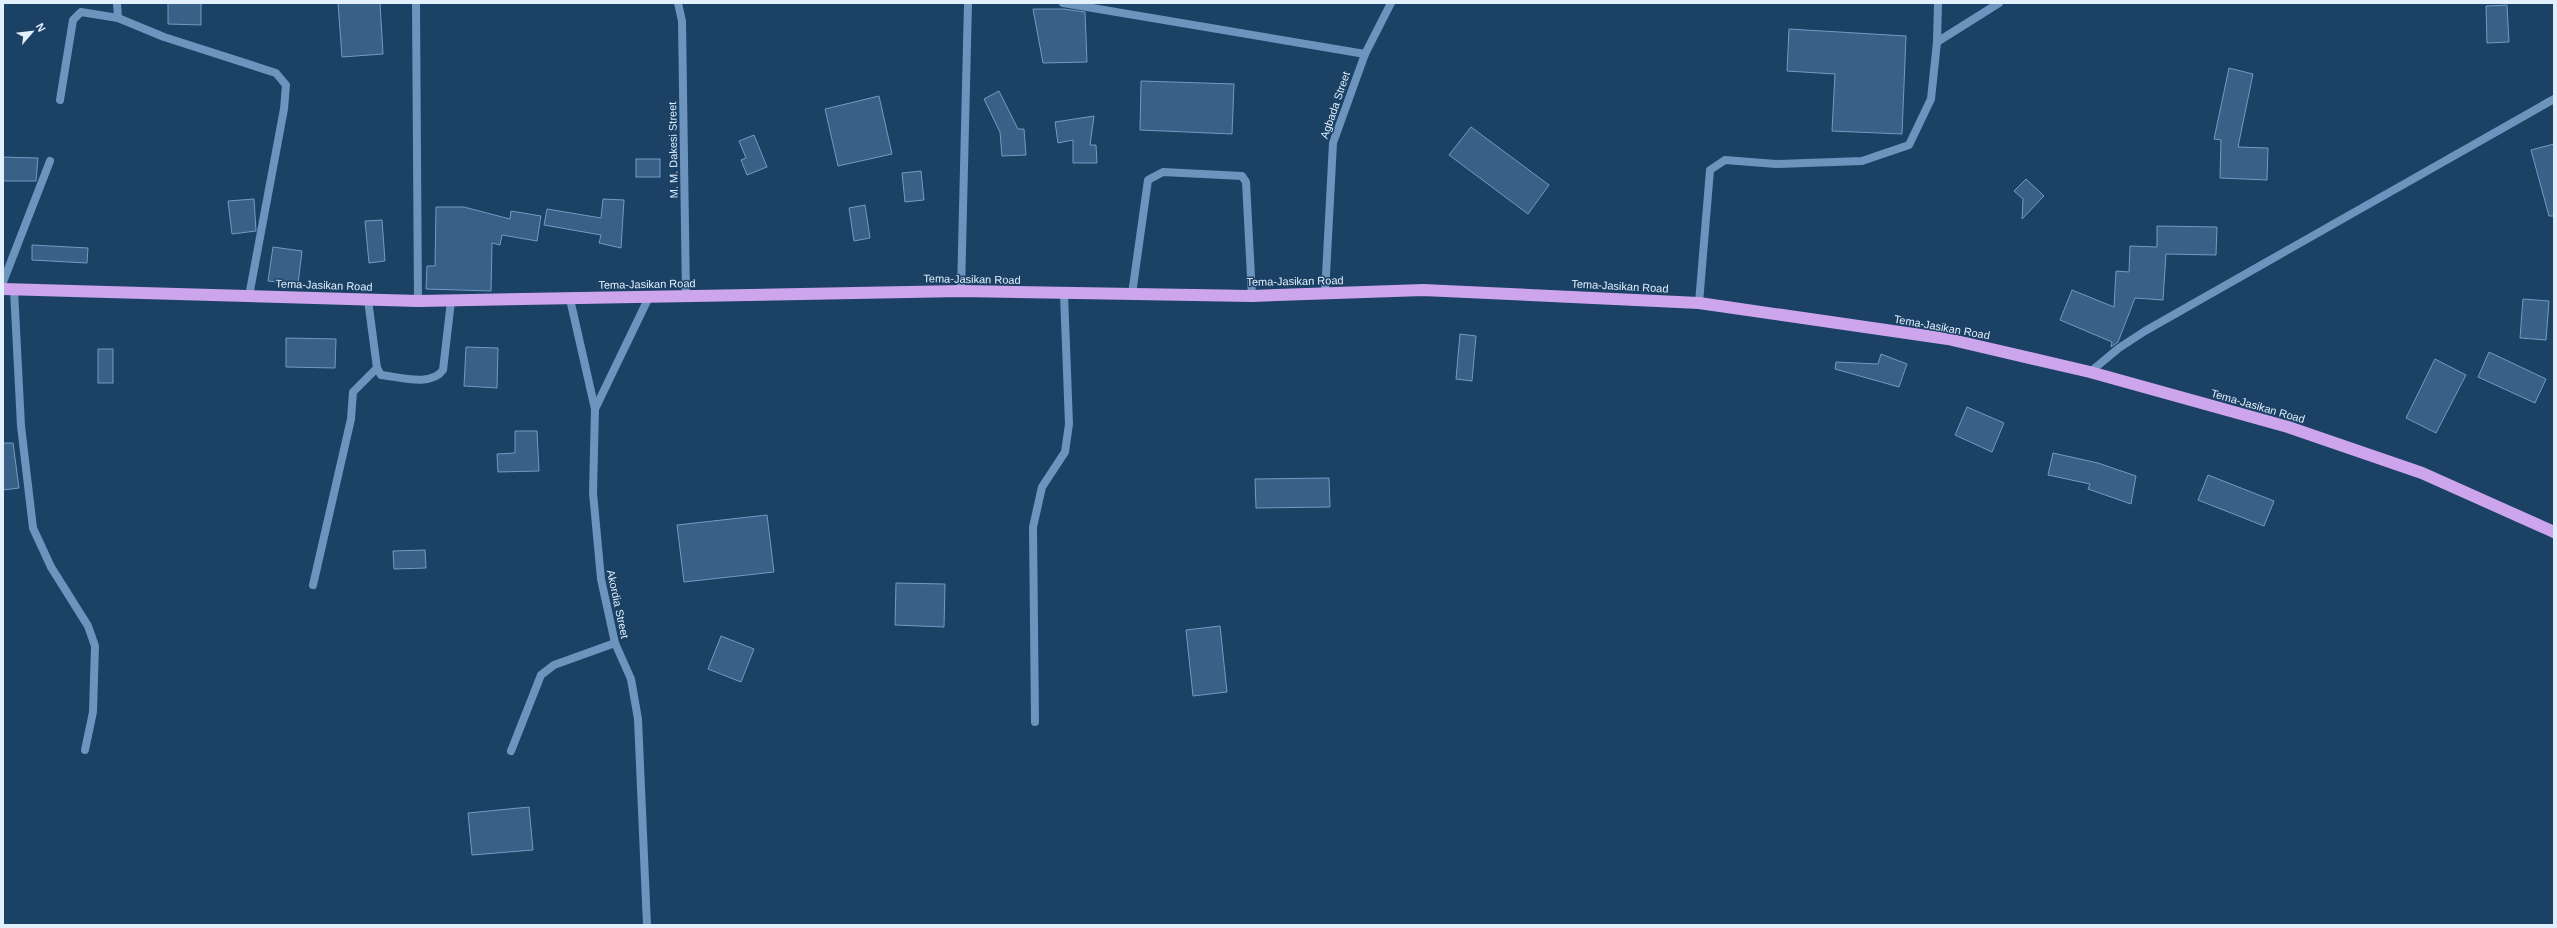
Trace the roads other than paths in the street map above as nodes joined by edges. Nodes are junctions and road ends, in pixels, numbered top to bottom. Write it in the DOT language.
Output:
graph roads {
  1 [pos="117,3"];
  2 [pos="416,3"];
  3 [pos="678,3"];
  4 [pos="968,3"];
  5 [pos="1063,3"];
  6 [pos="1391,3"];
  7 [pos="1938,3"];
  8 [pos="1999,3"];
  9 [pos="118,18"];
  10 [pos="1937,42"];
  11 [pos="1365,54"];
  12 [pos="2554,99"];
  13 [pos="60,100"];
  14 [pos="50,161"];
  15 [pos="3,282"];
  16 [pos="9,289"];
  17 [pos="961,290"];
  18 [pos="1064,294"];
  19 [pos="1132,294"];
  20 [pos="1325,294"];
  21 [pos="249,296"];
  22 [pos="1252,296"];
  23 [pos="649,297"];
  24 [pos="686,297"];
  25 [pos="570,299"];
  26 [pos="368,300"];
  27 [pos="418,301"];
  28 [pos="451,301"];
  29 [pos="1700,303"];
  30 [pos="377,368"];
  31 [pos="2090,372"];
  32 [pos="595,409"];
  33 [pos="2554,532"];
  34 [pos="313,585"];
  35 [pos="615,643"];
  36 [pos="1035,722"];
  37 [pos="85,750"];
  38 [pos="511,751"];
  39 [pos="647,925"];
  1 -- 9 [label="street"];
  2 -- 27 [label="street"];
  3 -- 24 [label="street, M. M. Dakesi Street"];
  4 -- 17 [label="street"];
  5 -- 11 [label="street"];
  6 -- 11 [label="street, Agbada Street"];
  7 -- 10 [label="street"];
  8 -- 10 [label="street"];
  9 -- 13 [label="street"];
  9 -- 21 [label="street"];
  10 -- 29 [label="street"];
  11 -- 20 [label="street, Agbada Street"];
  12 -- 31 [label="street"];
  14 -- 15 [label="street"];
  16 -- 21 [label="highway, Tema-Jasikan Road"];
  16 -- 37 [label="street"];
  17 -- 18 [label="highway, Tema-Jasikan Road"];
  17 -- 24 [label="highway, Tema-Jasikan Road"];
  18 -- 19 [label="highway, Tema-Jasikan Road"];
  18 -- 36 [label="street"];
  19 -- 22 [label="highway, Tema-Jasikan Road"];
  19 -- 22 [label="street"];
  20 -- 22 [label="highway, Tema-Jasikan Road"];
  20 -- 29 [label="highway, Tema-Jasikan Road"];
  21 -- 26 [label="highway, Tema-Jasikan Road"];
  23 -- 24 [label="highway, Tema-Jasikan Road"];
  23 -- 25 [label="highway, Tema-Jasikan Road"];
  23 -- 32 [label="street, Akordia Street"];
  25 -- 28 [label="highway, Tema-Jasikan Road"];
  25 -- 32 [label="street"];
  26 -- 27 [label="highway, Tema-Jasikan Road"];
  26 -- 30 [label="street"];
  27 -- 28 [label="highway, Tema-Jasikan Road"];
  28 -- 30 [label="street"];
  29 -- 31 [label="highway, Tema-Jasikan Road"];
  30 -- 34 [label="street"];
  31 -- 33 [label="highway, Tema-Jasikan Road"];
  32 -- 35 [label="street, Akordia Street"];
  35 -- 38 [label="street"];
  35 -- 39 [label="street, Akordia Street"];
}
